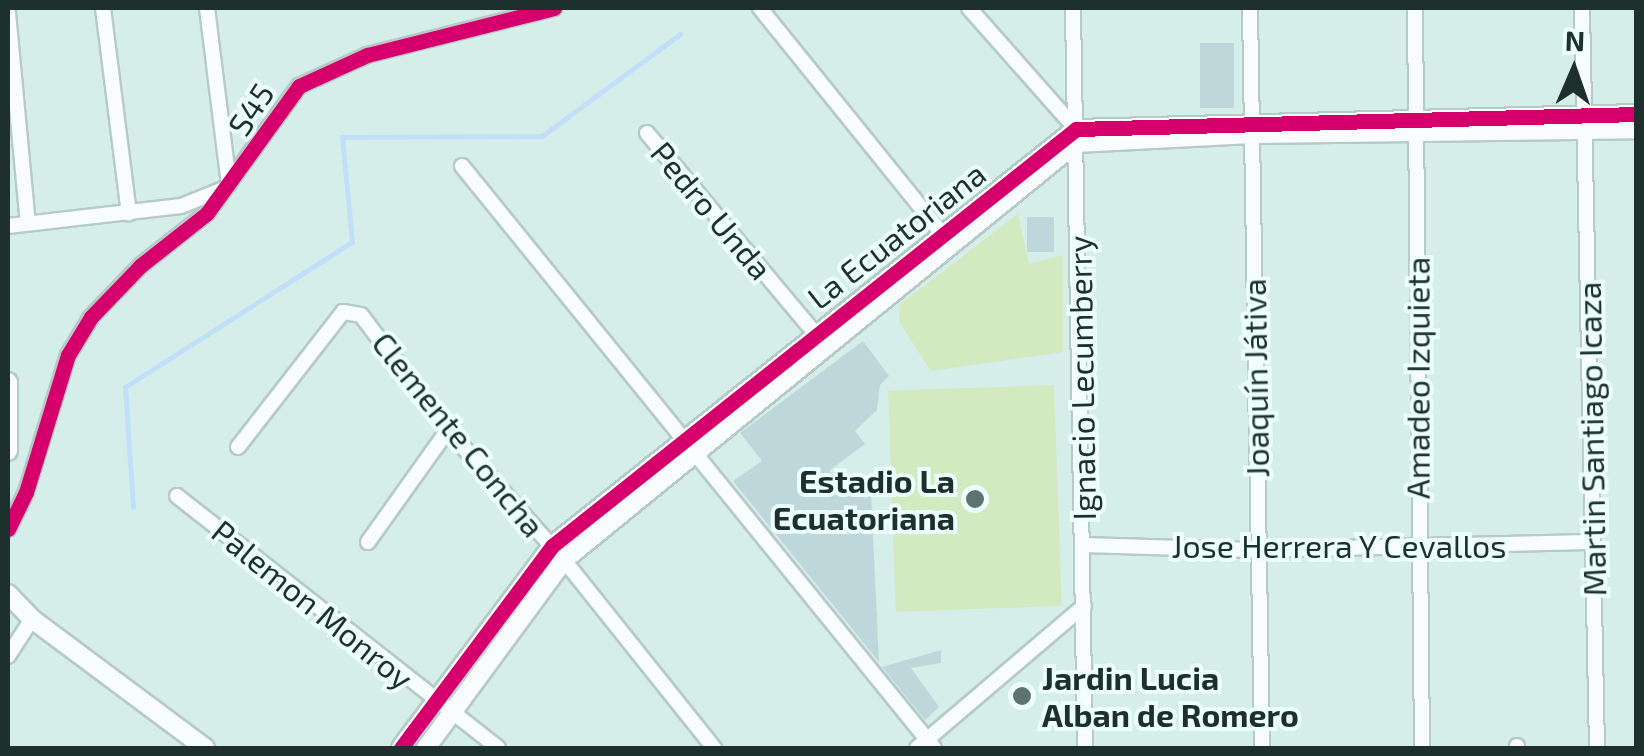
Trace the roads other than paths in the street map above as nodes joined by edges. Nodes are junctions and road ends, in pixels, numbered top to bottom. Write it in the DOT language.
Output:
graph roads {
  1 [pos="103,8"];
  2 [pos="207,8"];
  3 [pos="554,8"];
  4 [pos="760,8"];
  5 [pos="969,8"];
  6 [pos="1073,8"];
  7 [pos="1250,8"];
  8 [pos="1415,8"];
  9 [pos="1582,8"];
  10 [pos="8,13"];
  11 [pos="1636,114"];
  12 [pos="1584,122"];
  13 [pos="1416,125"];
  14 [pos="1252,127"];
  15 [pos="1636,130"];
  16 [pos="647,133"];
  17 [pos="1076,136"];
  18 [pos="462,166"];
  19 [pos="229,184"];
  20 [pos="130,213"];
  21 [pos="28,223"];
  22 [pos="8,226"];
  23 [pos="948,240"];
  24 [pos="815,333"];
  25 [pos="8,382"];
  26 [pos="9,413"];
  27 [pos="448,430"];
  28 [pos="692,445"];
  29 [pos="238,448"];
  30 [pos="8,451"];
  31 [pos="177,496"];
  32 [pos="8,528"];
  33 [pos="368,542"];
  34 [pos="1593,542"];
  35 [pos="1084,544"];
  36 [pos="1418,547"];
  37 [pos="1257,550"];
  38 [pos="558,553"];
  39 [pos="8,594"];
  40 [pos="1084,606"];
  41 [pos="35,622"];
  42 [pos="8,656"];
  43 [pos="435,701"];
  44 [pos="451,714"];
  45 [pos="926,745"];
  46 [pos="205,748"];
  47 [pos="401,748"];
  48 [pos="426,748"];
  49 [pos="498,748"];
  50 [pos="714,748"];
  51 [pos="1085,748"];
  52 [pos="1262,748"];
  53 [pos="1422,748"];
  54 [pos="1597,748"];
  1 -- 20 [label="street"];
  2 -- 19 [label="street"];
  3 -- 19 [label="street, S45"];
  4 -- 23 [label="street"];
  5 -- 17 [label="street"];
  6 -- 17 [label="street, Ignacio Lecumberry"];
  7 -- 14 [label="street, Joaquín Játiva"];
  8 -- 13 [label="street, Amadeo Izquieta"];
  9 -- 12 [label="street, Martin Santiago Icaza"];
  10 -- 21 [label="street"];
  11 -- 12 [label="street"];
  12 -- 13 [label="street"];
  12 -- 15 [label="street"];
  12 -- 34 [label="street, Martin Santiago Icaza"];
  13 -- 14 [label="street"];
  13 -- 36 [label="street, Amadeo Izquieta"];
  14 -- 17 [label="street"];
  14 -- 37 [label="street, Joaquín Játiva"];
  16 -- 24 [label="street, Pedro Unda"];
  17 -- 23 [label="street"];
  17 -- 35 [label="street, Ignacio Lecumberry"];
  18 -- 28 [label="street"];
  19 -- 20 [label="street"];
  19 -- 32 [label="street, S45"];
  20 -- 21 [label="street"];
  21 -- 22 [label="street"];
  23 -- 24 [label="street, La Ecuatoriana"];
  23 -- 28 [label="street"];
  24 -- 28 [label="street, La Ecuatoriana"];
  25 -- 26 [label="street"];
  26 -- 30 [label="street"];
  27 -- 29 [label="street, Clemente Concha"];
  27 -- 33 [label="street"];
  27 -- 38 [label="street, Clemente Concha"];
  28 -- 38 [label="street"];
  28 -- 45 [label="street"];
  31 -- 43 [label="street, Palemon Monroy"];
  34 -- 36 [label="street, Jose Herrera Y Cevallos"];
  34 -- 54 [label="street, Martin Santiago Icaza"];
  35 -- 37 [label="street, Jose Herrera Y Cevallos"];
  35 -- 40 [label="street, Ignacio Lecumberry"];
  36 -- 37 [label="street, Jose Herrera Y Cevallos"];
  36 -- 53 [label="street, Amadeo Izquieta"];
  37 -- 52 [label="street, Joaquín Játiva"];
  38 -- 43 [label="street"];
  38 -- 44 [label="street"];
  38 -- 50 [label="street, Clemente Concha"];
  39 -- 41 [label="street"];
  40 -- 45 [label="street"];
  40 -- 51 [label="street, Ignacio Lecumberry"];
  41 -- 42 [label="street"];
  41 -- 46 [label="street"];
  43 -- 44 [label="street, Palemon Monroy"];
  43 -- 47 [label="street"];
  44 -- 48 [label="street"];
  44 -- 49 [label="street, Palemon Monroy"];
}
